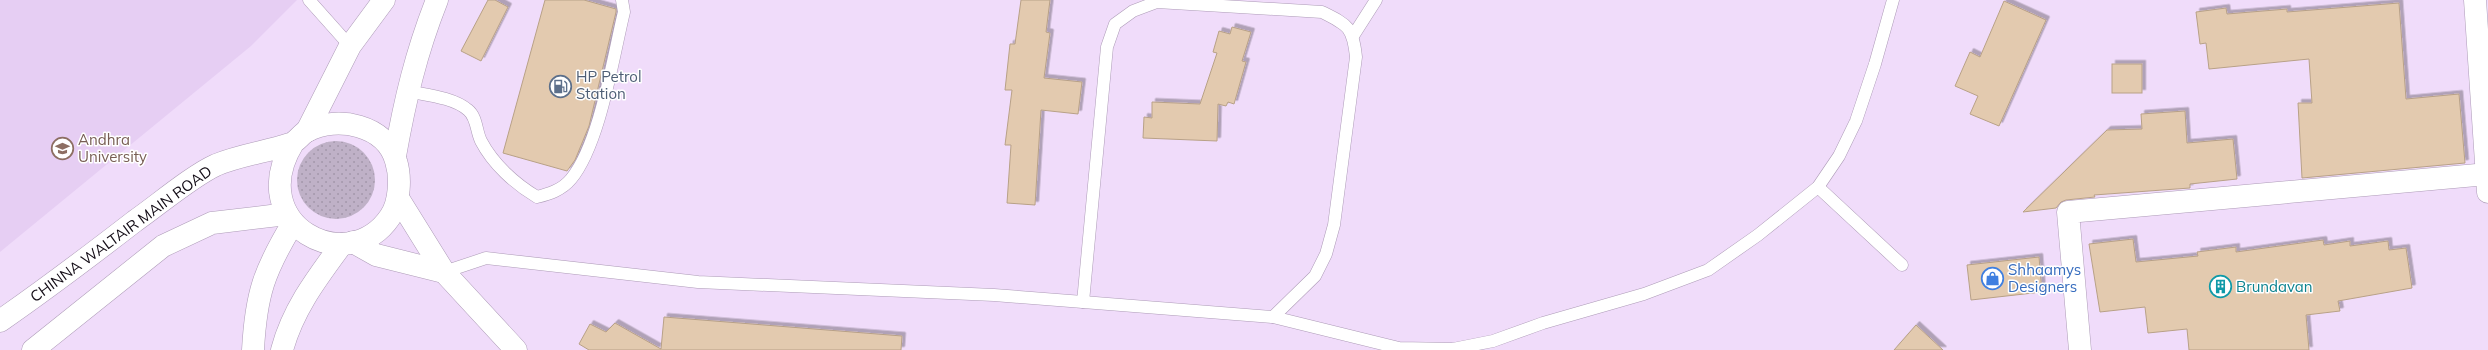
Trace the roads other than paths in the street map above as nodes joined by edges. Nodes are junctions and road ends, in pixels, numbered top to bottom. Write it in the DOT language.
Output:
graph roads {
  1 [pos="309,0"];
  2 [pos="384,0"];
  3 [pos="437,0"];
  4 [pos="622,0"];
  5 [pos="1376,0"];
  6 [pos="1893,0"];
  7 [pos="2475,0"];
  8 [pos="1354,36"];
  9 [pos="350,46"];
  10 [pos="407,91"];
  11 [pos="300,137"];
  12 [pos="395,156"];
  13 [pos="2488,180"];
  14 [pos="1818,187"];
  15 [pos="398,198"];
  16 [pos="290,219"];
  17 [pos="348,243"];
  18 [pos="1902,265"];
  19 [pos="444,272"];
  20 [pos="1083,302"];
  21 [pos="1273,317"];
  22 [pos="0,321"];
  23 [pos="33,350"];
  24 [pos="253,350"];
  25 [pos="282,350"];
  26 [pos="516,350"];
  27 [pos="2080,350"];
  1 -- 9 [label="lane"];
  2 -- 9 [label="street"];
  3 -- 10 [label="street"];
  4 -- 10 [label="lane"];
  5 -- 8 [label="lane"];
  6 -- 14 [label="lane"];
  7 -- 13 [label="street"];
  8 -- 20 [label="lane"];
  8 -- 21 [label="lane"];
  9 -- 11 [label="street"];
  10 -- 12 [label="street"];
  11 -- 12 [label="street"];
  11 -- 16 [label="street"];
  11 -- 22 [label="street, CHINNA WALTAIR MAIN ROAD"];
  12 -- 15 [label="street"];
  13 -- 27 [label="street"];
  14 -- 18 [label="lane"];
  14 -- 21 [label="lane"];
  15 -- 17 [label="street"];
  15 -- 19 [label="street"];
  16 -- 17 [label="street"];
  16 -- 23 [label="street"];
  16 -- 24 [label="street"];
  17 -- 19 [label="street"];
  17 -- 25 [label="street"];
  19 -- 20 [label="lane"];
  19 -- 26 [label="street"];
  20 -- 21 [label="lane"];
}
